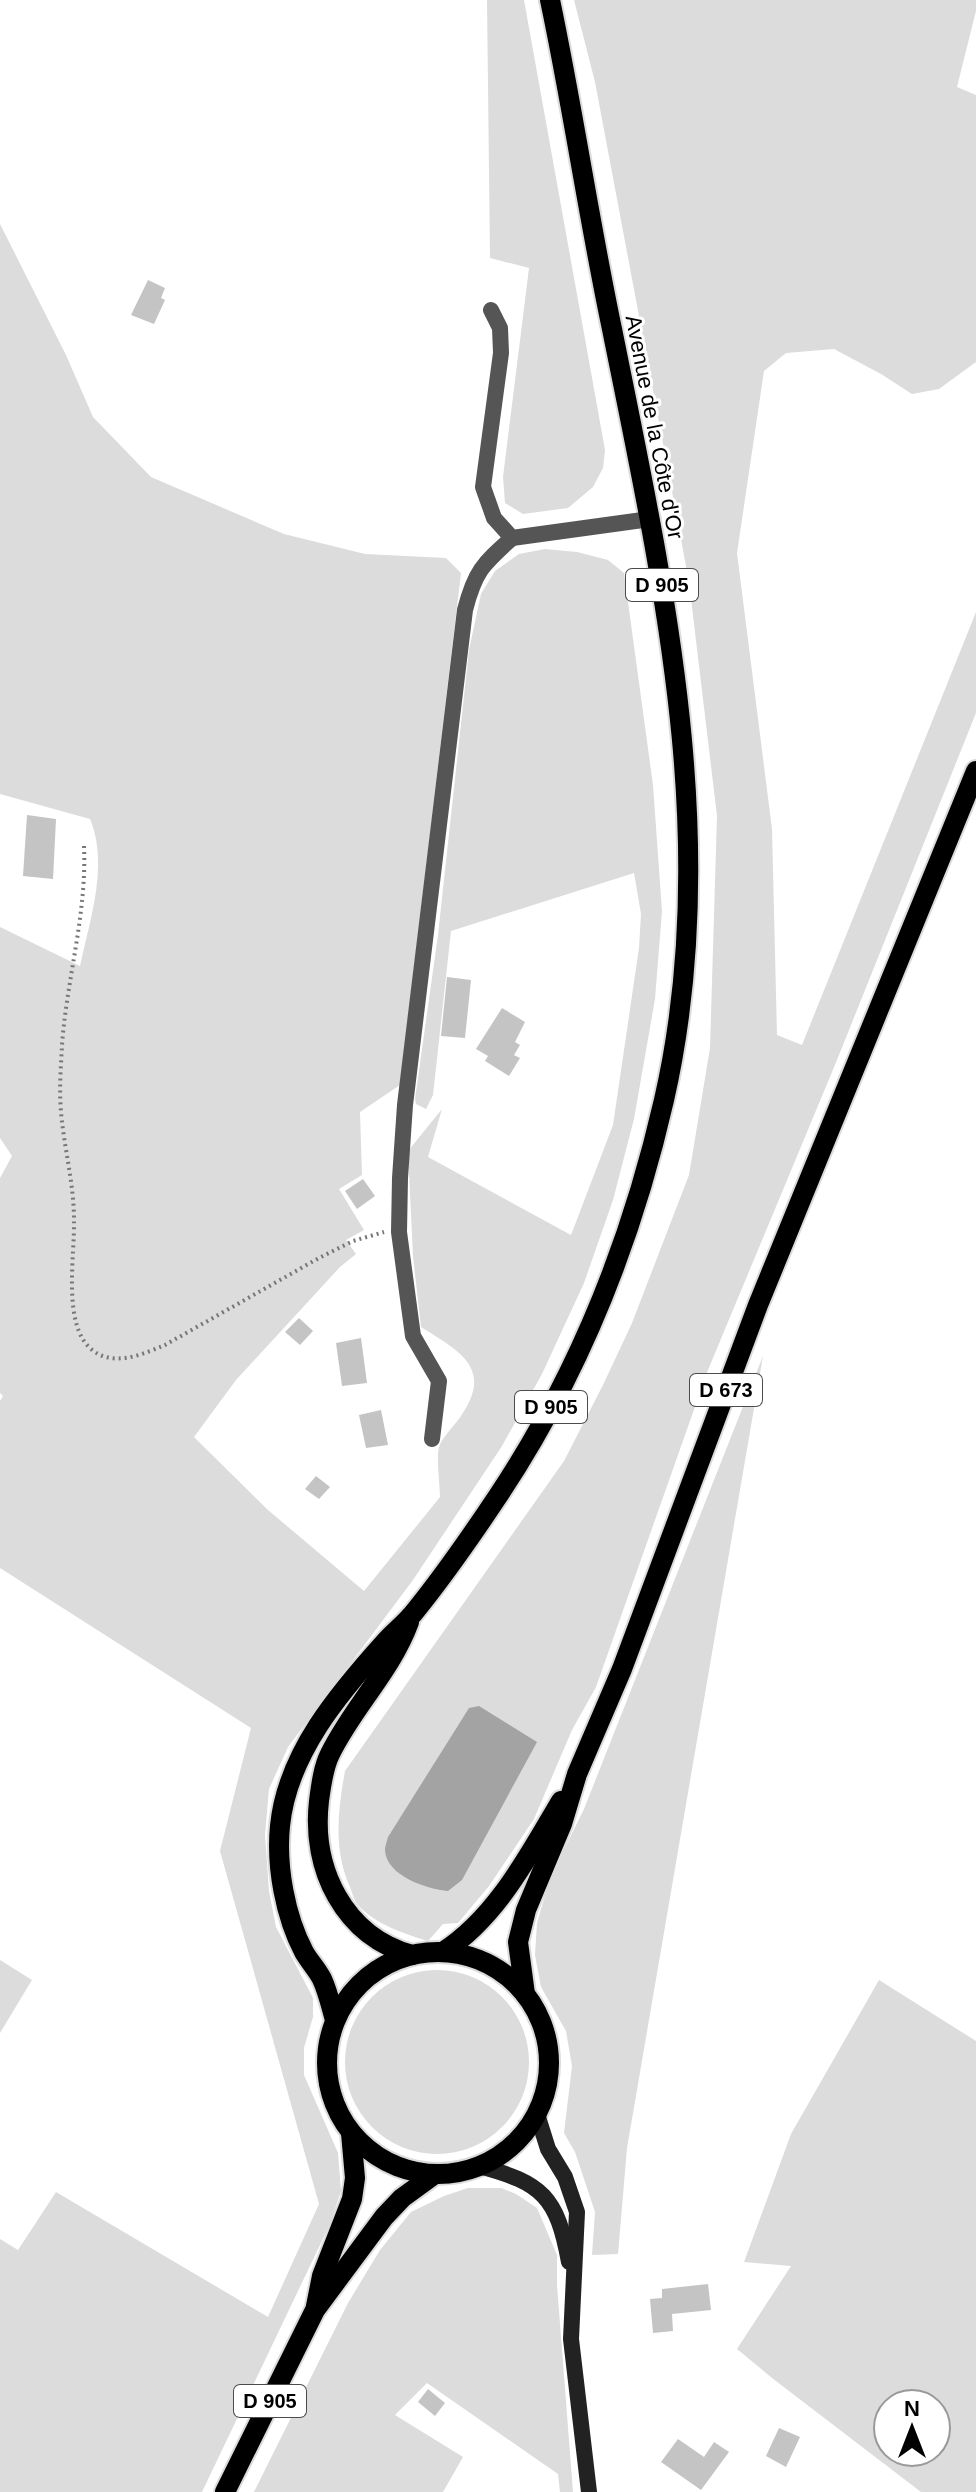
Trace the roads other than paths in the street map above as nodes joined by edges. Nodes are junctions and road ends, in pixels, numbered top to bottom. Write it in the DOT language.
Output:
graph roads {
  1 [pos="550,0"];
  2 [pos="491,310"];
  3 [pos="650,519"];
  4 [pos="512,538"];
  5 [pos="976,771"];
  6 [pos="432,1439"];
  7 [pos="412,1616"];
  8 [pos="577,1774"];
  9 [pos="443,1952"];
  10 [pos="412,1955"];
  11 [pos="525,1994"];
  12 [pos="335,2020"];
  13 [pos="537,2114"];
  14 [pos="351,2133"];
  15 [pos="479,2166"];
  16 [pos="435,2174"];
  17 [pos="573,2283"];
  18 [pos="315,2310"];
  19 [pos="225,2492"];
  20 [pos="589,2492"];
  1 -- 3 [label="main road, Avenue de la Côte d'Or / D 905"];
  2 -- 4 [label="street"];
  3 -- 4 [label="street"];
  3 -- 7 [label="main road, Avenue de la Côte d'Or / D 905"];
  4 -- 6 [label="street"];
  5 -- 8 [label="main road, D 673"];
  7 -- 10 [label="main road, Avenue de la Côte d'Or / D 905"];
  7 -- 12 [label="main road, Avenue de la Côte d'Or / D 905"];
  8 -- 9 [label="main road, D 673"];
  8 -- 11 [label="main road, D 673"];
  9 -- 10 [label="main road"];
  9 -- 11 [label="main road"];
  10 -- 12 [label="main road"];
  11 -- 13 [label="main road"];
  12 -- 14 [label="main road"];
  13 -- 15 [label="main road"];
  13 -- 17 [label="main road"];
  14 -- 16 [label="main road"];
  14 -- 18 [label="main road, D 905"];
  15 -- 16 [label="main road"];
  15 -- 17 [label="main road"];
  16 -- 18 [label="main road, D 905"];
  17 -- 20 [label="main road"];
  18 -- 19 [label="main road, D 905"];
}
